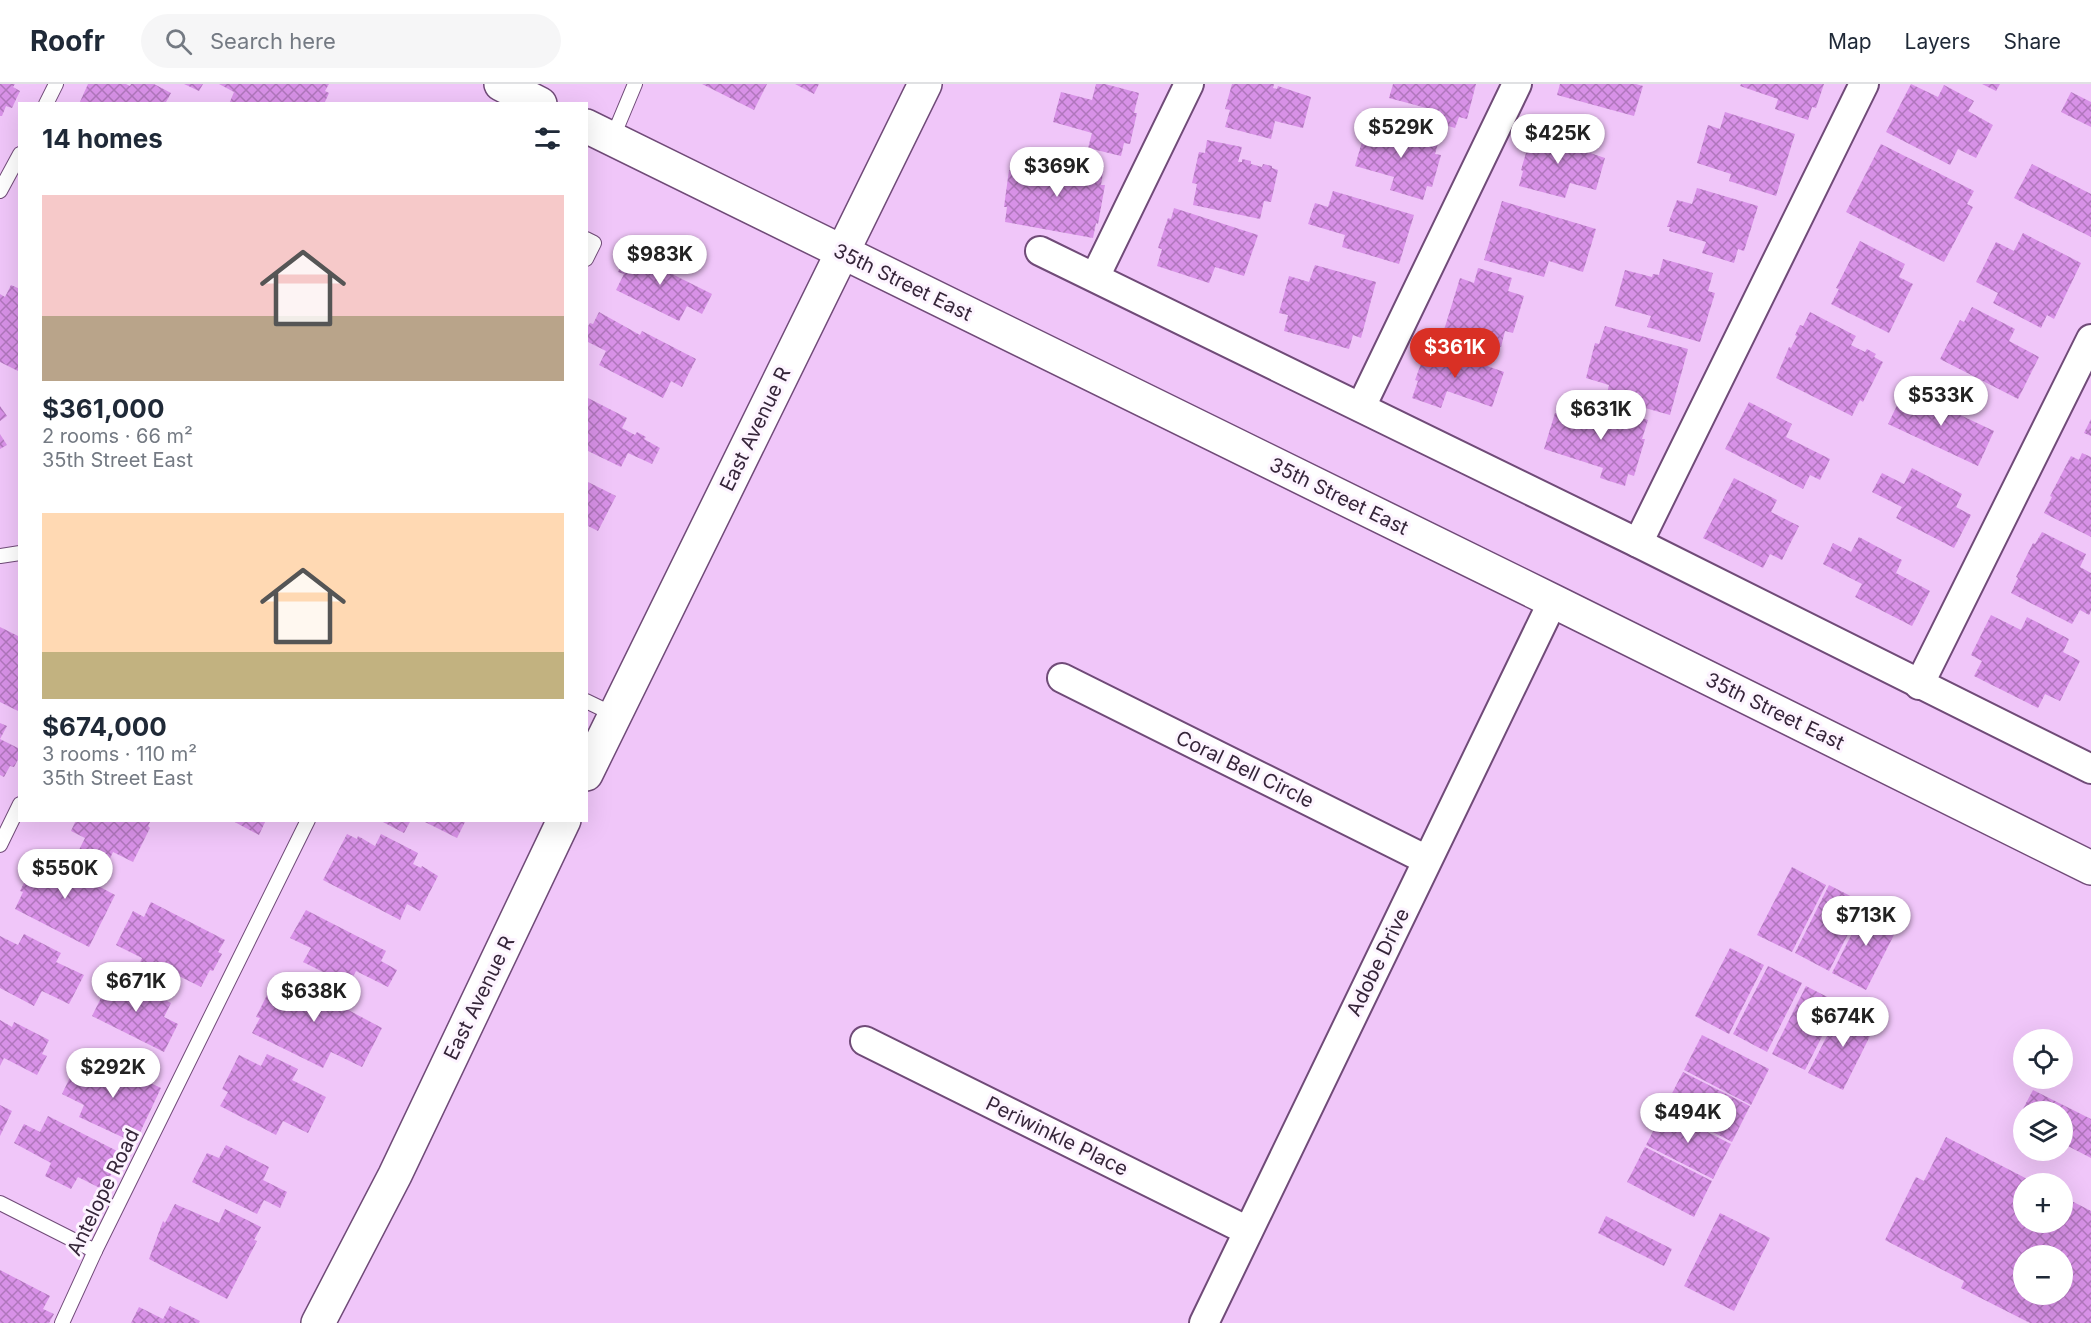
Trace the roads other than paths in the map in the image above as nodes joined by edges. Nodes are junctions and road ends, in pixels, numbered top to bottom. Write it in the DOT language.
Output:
graph roads {
  1 [pos="57,84"];
  2 [pos="501,84"];
  3 [pos="636,84"];
  4 [pos="925,84"];
  5 [pos="1189,84"];
  6 [pos="1517,84"];
  7 [pos="1864,84"];
  8 [pos="47,102"];
  9 [pos="536,102"];
  10 [pos="599,133"];
  11 [pos="18,158"];
  12 [pos="0,191"];
  13 [pos="1040,250"];
  14 [pos="842,252"];
  15 [pos="1095,277"];
  16 [pos="2091,339"];
  17 [pos="1360,407"];
  18 [pos="1638,543"];
  19 [pos="18,553"];
  20 [pos="0,556"];
  21 [pos="1553,601"];
  22 [pos="1062,678"];
  23 [pos="1919,685"];
  24 [pos="601,708"];
  25 [pos="588,765"];
  26 [pos="2091,769"];
  27 [pos="18,808"];
  28 [pos="307,822"];
  29 [pos="563,822"];
  30 [pos="0,845"];
  31 [pos="1427,860"];
  32 [pos="2091,868"];
  33 [pos="865,1041"];
  34 [pos="394,1175"];
  35 [pos="0,1203"];
  36 [pos="1248,1231"];
  37 [pos="95,1251"];
  38 [pos="62,1323"];
  39 [pos="318,1323"];
  40 [pos="338,1323"];
  41 [pos="1204,1323"];
  1 -- 8 [label="lane"];
  2 -- 9 [label="street"];
  3 -- 10 [label="lane"];
  4 -- 14 [label="street, East Avenue R"];
  5 -- 15 [label="street"];
  6 -- 17 [label="street"];
  7 -- 18 [label="street"];
  10 -- 14 [label="street, 35th Street East"];
  11 -- 12 [label="lane"];
  13 -- 15 [label="street"];
  14 -- 21 [label="street, 35th Street East"];
  14 -- 24 [label="street, East Avenue R"];
  15 -- 17 [label="street"];
  16 -- 23 [label="street"];
  17 -- 18 [label="street"];
  18 -- 23 [label="street"];
  19 -- 20 [label="lane"];
  21 -- 31 [label="street, Adobe Drive"];
  21 -- 32 [label="street, 35th Street East"];
  22 -- 31 [label="street, Coral Bell Circle"];
  23 -- 26 [label="street"];
  24 -- 25 [label="street, East Avenue R"];
  27 -- 30 [label="lane"];
  28 -- 37 [label="lane, Antelope Road"];
  29 -- 34 [label="street, East Avenue R"];
  31 -- 36 [label="street, Adobe Drive"];
  33 -- 36 [label="street, Periwinkle Place"];
  34 -- 39 [label="street, East Avenue R"];
  34 -- 40 [label="street, East Avenue R"];
  35 -- 37 [label="lane"];
  36 -- 41 [label="street, Adobe Drive"];
  37 -- 38 [label="lane, Antelope Road"];
}
